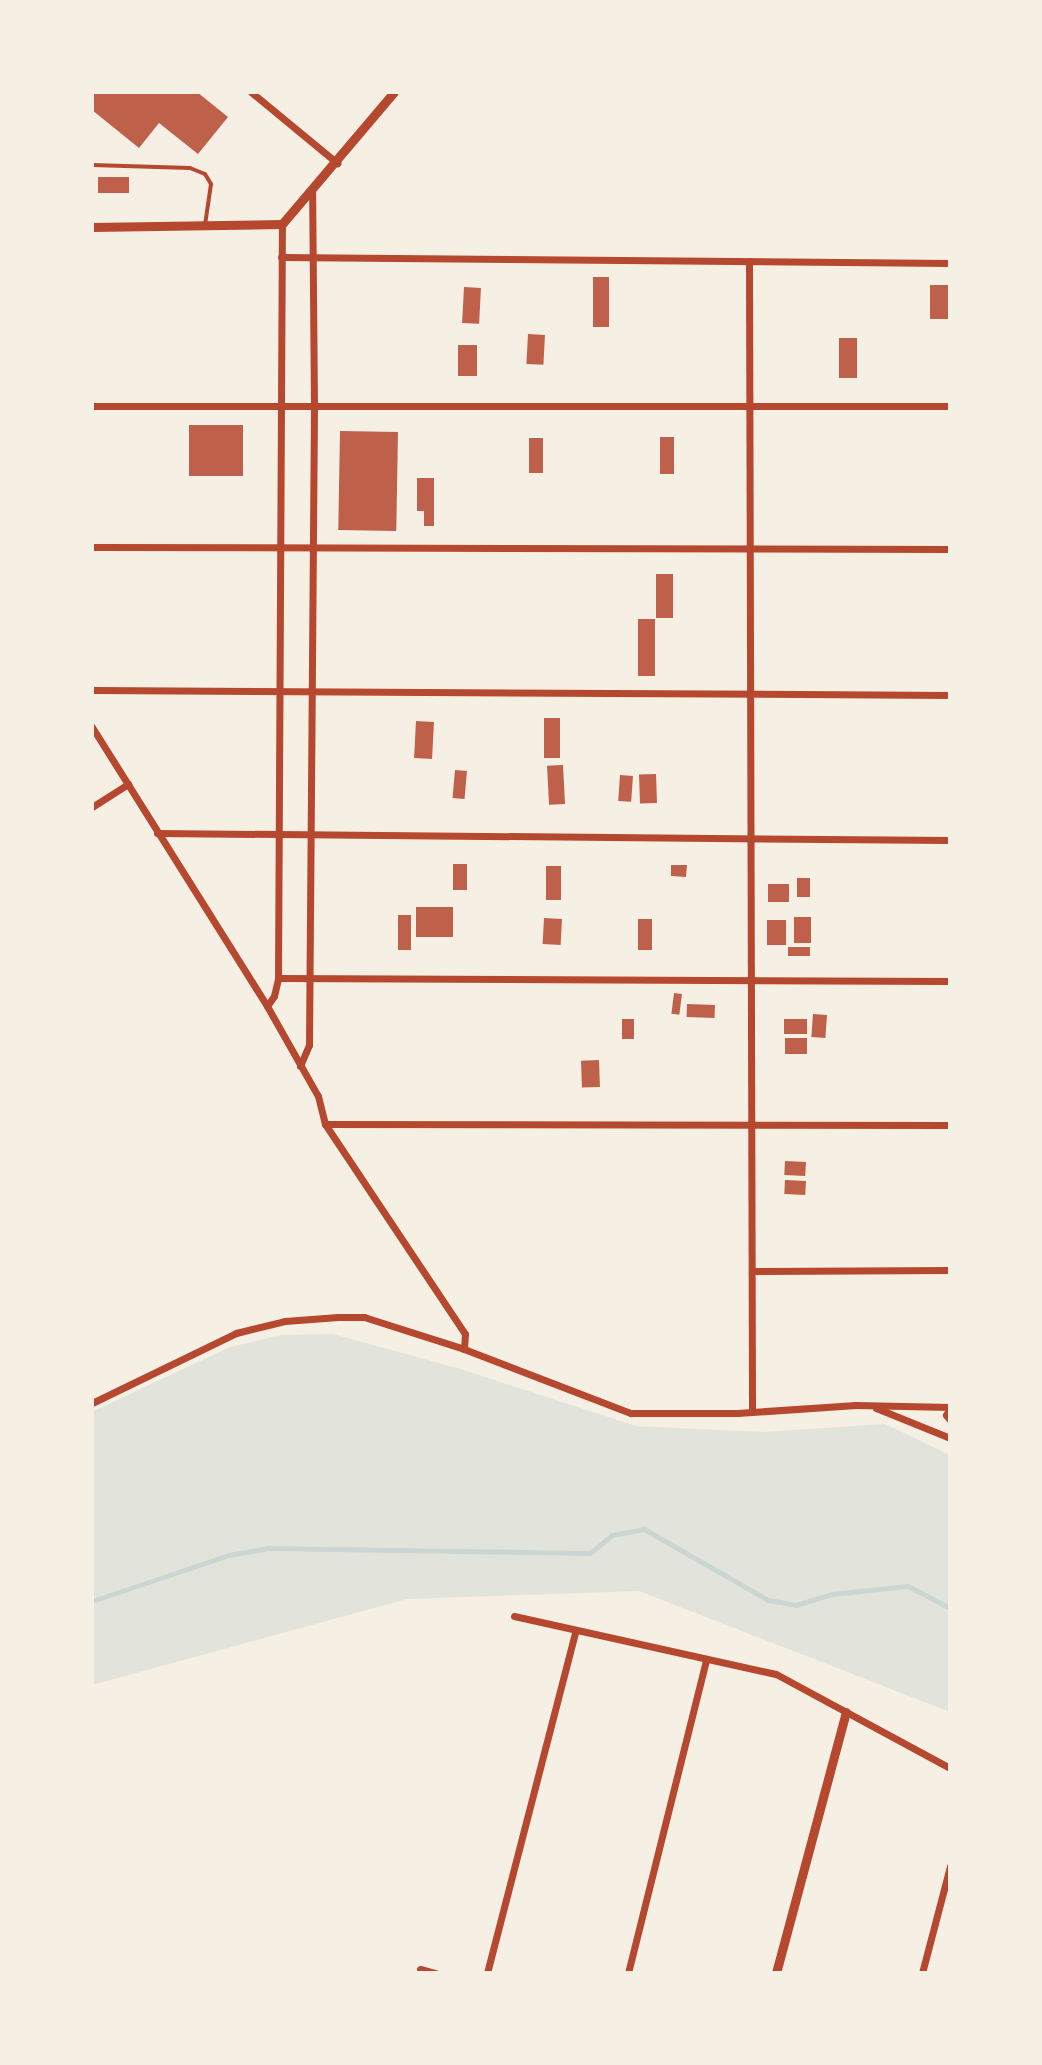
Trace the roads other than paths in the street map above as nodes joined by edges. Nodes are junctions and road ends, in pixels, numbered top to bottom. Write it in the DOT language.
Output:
graph roads {
  1 [pos="251,92"];
  2 [pos="394,92"];
  3 [pos="337,163"];
  4 [pos="92,165"];
  5 [pos="312,190"];
  6 [pos="282,224"];
  7 [pos="92,227"];
  8 [pos="205,227"];
  9 [pos="281,257"];
  10 [pos="311,257"];
  11 [pos="749,261"];
  12 [pos="950,263"];
  13 [pos="92,406"];
  14 [pos="314,406"];
  15 [pos="750,406"];
  16 [pos="950,406"];
  17 [pos="280,407"];
  18 [pos="92,547"];
  19 [pos="310,548"];
  20 [pos="279,549"];
  21 [pos="751,549"];
  22 [pos="950,549"];
  23 [pos="92,690"];
  24 [pos="278,693"];
  25 [pos="309,693"];
  26 [pos="751,694"];
  27 [pos="950,695"];
  28 [pos="92,727"];
  29 [pos="128,784"];
  30 [pos="92,807"];
  31 [pos="157,833"];
  32 [pos="278,833"];
  33 [pos="309,837"];
  34 [pos="752,839"];
  35 [pos="950,840"];
  36 [pos="278,978"];
  37 [pos="309,979"];
  38 [pos="752,980"];
  39 [pos="950,981"];
  40 [pos="267,1006"];
  41 [pos="300,1066"];
  42 [pos="325,1124"];
  43 [pos="753,1124"];
  44 [pos="950,1125"];
  45 [pos="950,1270"];
  46 [pos="753,1271"];
  47 [pos="464,1349"];
  48 [pos="92,1403"];
  49 [pos="870,1406"];
  50 [pos="950,1408"];
  51 [pos="752,1412"];
  52 [pos="950,1420"];
  53 [pos="950,1438"];
  54 [pos="514,1616"];
  55 [pos="576,1630"];
  56 [pos="706,1660"];
  57 [pos="846,1712"];
  58 [pos="950,1768"];
  59 [pos="950,1866"];
  60 [pos="420,1969"];
  61 [pos="435,1973"];
  62 [pos="487,1973"];
  63 [pos="628,1973"];
  64 [pos="776,1973"];
  65 [pos="922,1973"];
  1 -- 3 [label="street"];
  2 -- 3 [label="street"];
  3 -- 5 [label="street"];
  4 -- 8 [label="lane"];
  5 -- 6 [label="street"];
  5 -- 10 [label="street"];
  6 -- 8 [label="street"];
  6 -- 9 [label="street"];
  7 -- 8 [label="street"];
  9 -- 10 [label="street"];
  9 -- 17 [label="street"];
  10 -- 11 [label="street"];
  10 -- 14 [label="street"];
  11 -- 12 [label="street"];
  11 -- 15 [label="street"];
  13 -- 17 [label="street"];
  14 -- 15 [label="street"];
  14 -- 17 [label="street"];
  14 -- 19 [label="street"];
  15 -- 16 [label="street"];
  15 -- 21 [label="street"];
  17 -- 20 [label="street"];
  18 -- 20 [label="street"];
  19 -- 20 [label="street"];
  19 -- 21 [label="street"];
  19 -- 25 [label="street"];
  20 -- 24 [label="street"];
  21 -- 22 [label="street"];
  21 -- 26 [label="street"];
  23 -- 24 [label="street"];
  24 -- 25 [label="street"];
  24 -- 32 [label="street"];
  25 -- 26 [label="street"];
  25 -- 33 [label="street"];
  26 -- 27 [label="street"];
  26 -- 34 [label="street"];
  28 -- 29 [label="street"];
  29 -- 30 [label="street"];
  29 -- 31 [label="street"];
  31 -- 32 [label="street"];
  31 -- 40 [label="street"];
  32 -- 33 [label="street"];
  32 -- 36 [label="street"];
  33 -- 34 [label="street"];
  33 -- 37 [label="street"];
  34 -- 35 [label="street"];
  34 -- 38 [label="street"];
  36 -- 37 [label="street"];
  36 -- 40 [label="street"];
  37 -- 38 [label="street"];
  37 -- 41 [label="street"];
  38 -- 39 [label="street"];
  38 -- 43 [label="street"];
  40 -- 41 [label="street"];
  41 -- 42 [label="street"];
  42 -- 43 [label="street"];
  42 -- 47 [label="street"];
  43 -- 44 [label="street"];
  43 -- 46 [label="street"];
  45 -- 46 [label="street"];
  46 -- 51 [label="street"];
  47 -- 48 [label="street"];
  47 -- 51 [label="street"];
  49 -- 50 [label="street"];
  49 -- 51 [label="street"];
  49 -- 53 [label="street"];
  50 -- 52 [label="street"];
  54 -- 55 [label="street"];
  55 -- 56 [label="street"];
  55 -- 62 [label="street"];
  56 -- 57 [label="street"];
  56 -- 63 [label="street"];
  57 -- 58 [label="street"];
  57 -- 64 [label="street"];
  59 -- 65 [label="street"];
  60 -- 61 [label="street"];
}
